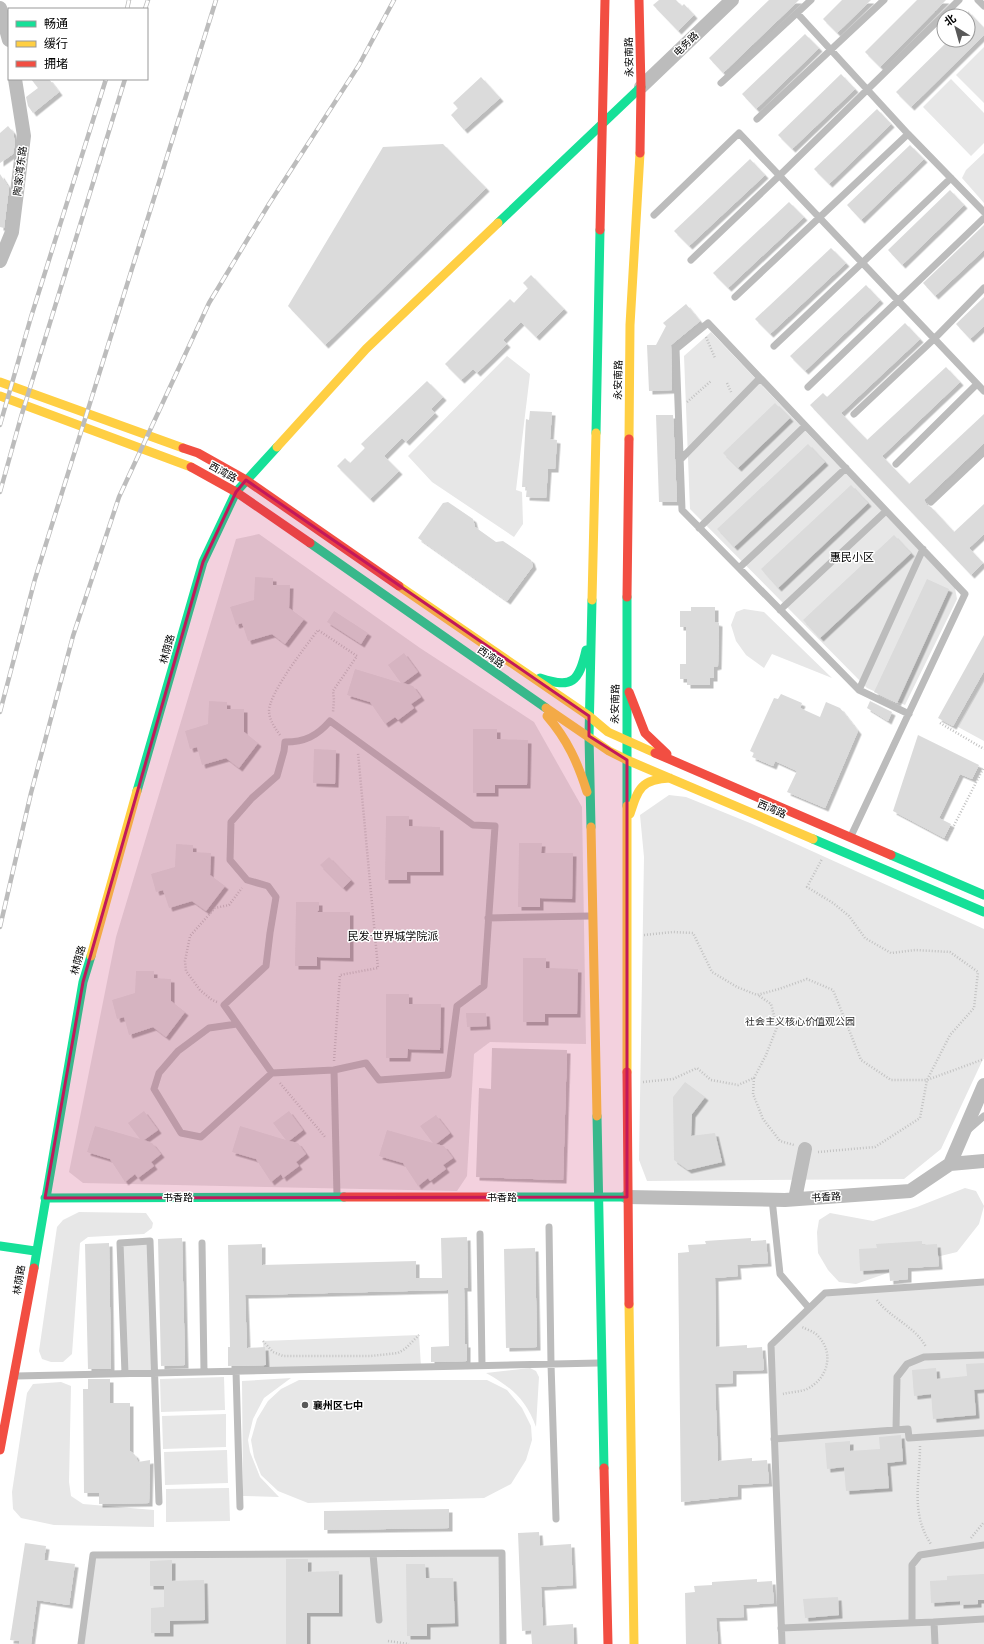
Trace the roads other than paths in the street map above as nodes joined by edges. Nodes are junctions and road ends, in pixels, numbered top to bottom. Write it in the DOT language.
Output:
graph roads {
  1 [pos="605,0"];
  2 [pos="639,0"];
  3 [pos="732,0"];
  4 [pos="811,0"];
  5 [pos="884,0"];
  6 [pos="959,0"];
  7 [pos="978,0"];
  8 [pos="984,6"];
  9 [pos="797,12"];
  10 [pos="1,16"];
  11 [pos="8,37"];
  12 [pos="831,50"];
  13 [pos="15,80"];
  14 [pos="721,83"];
  15 [pos="641,87"];
  16 [pos="868,89"];
  17 [pos="757,119"];
  18 [pos="603,123"];
  19 [pos="908,134"];
  20 [pos="779,176"];
  21 [pos="951,178"];
  22 [pos="984,212"];
  23 [pos="654,215"];
  24 [pos="819,217"];
  25 [pos="984,218"];
  26 [pos="691,260"];
  27 [pos="0,261"];
  28 [pos="862,263"];
  29 [pos="984,288"];
  30 [pos="735,297"];
  31 [pos="898,301"];
  32 [pos="934,339"];
  33 [pos="774,346"];
  34 [pos="760,378"];
  35 [pos="0,382"];
  36 [pos="977,384"];
  37 [pos="808,387"];
  38 [pos="984,392"];
  39 [pos="0,396"];
  40 [pos="854,414"];
  41 [pos="806,426"];
  42 [pos="984,452"];
  43 [pos="680,460"];
  44 [pos="896,464"];
  45 [pos="846,468"];
  46 [pos="246,480"];
  47 [pos="236,492"];
  48 [pos="931,502"];
  49 [pos="886,511"];
  50 [pos="699,528"];
  51 [pos="923,549"];
  52 [pos="739,568"];
  53 [pos="780,610"];
  54 [pos="590,629"];
  55 [pos="521,670"];
  56 [pos="626,683"];
  57 [pos="859,690"];
  58 [pos="530,697"];
  59 [pos="909,714"];
  60 [pos="589,716"];
  61 [pos="589,736"];
  62 [pos="626,741"];
  63 [pos="627,760"];
  64 [pos="677,763"];
  65 [pos="670,778"];
  66 [pos="590,802"];
  67 [pos="627,825"];
  68 [pos="850,838"];
  69 [pos="984,895"];
  70 [pos="984,912"];
  71 [pos="592,916"];
  72 [pos="488,918"];
  73 [pos="238,1024"];
  74 [pos="334,1070"];
  75 [pos="272,1073"];
  76 [pos="984,1085"];
  77 [pos="984,1116"];
  78 [pos="963,1134"];
  79 [pos="805,1149"];
  80 [pos="984,1161"];
  81 [pos="950,1164"];
  82 [pos="337,1196"];
  83 [pos="598,1197"];
  84 [pos="627,1197"];
  85 [pos="45,1198"];
  86 [pos="772,1199"];
  87 [pos="795,1199"];
  88 [pos="549,1227"];
  89 [pos="480,1234"];
  90 [pos="202,1243"];
  91 [pos="0,1246"];
  92 [pos="35,1251"];
  93 [pos="984,1282"];
  94 [pos="809,1308"];
  95 [pos="984,1355"];
  96 [pos="602,1362"];
  97 [pos="551,1364"];
  98 [pos="482,1365"];
  99 [pos="236,1371"];
  100 [pos="154,1372"];
  101 [pos="204,1372"];
  102 [pos="126,1373"];
  103 [pos="14,1376"];
  104 [pos="896,1430"];
  105 [pos="984,1433"];
  106 [pos="774,1438"];
  107 [pos="0,1450"];
  108 [pos="159,1502"];
  109 [pos="240,1507"];
  110 [pos="556,1519"];
  111 [pos="984,1545"];
  112 [pos="373,1554"];
  113 [pos="984,1619"];
  114 [pos="378,1620"];
  115 [pos="934,1622"];
  116 [pos="912,1623"];
  117 [pos="781,1628"];
  118 [pos="81,1644"];
  119 [pos="503,1644"];
  120 [pos="608,1644"];
  121 [pos="634,1644"];
  122 [pos="782,1644"];
  123 [pos="935,1644"];
  1 -- 18 [label="main road"];
  2 -- 15 [label="main road, 永安南路"];
  3 -- 15 [label="street, 电务路"];
  4 -- 9 [label="lane"];
  5 -- 12 [label="lane"];
  6 -- 16 [label="lane"];
  7 -- 8 [label="lane"];
  9 -- 12 [label="lane"];
  9 -- 14 [label="lane"];
  10 -- 11 [label="street"];
  12 -- 16 [label="lane"];
  12 -- 17 [label="lane"];
  13 -- 27 [label="street, 陶家湾东路"];
  15 -- 18 [label="main road, 林荫路"];
  15 -- 56 [label="main road, 永安南路"];
  16 -- 19 [label="lane"];
  16 -- 20 [label="lane"];
  18 -- 46 [label="main road, 林荫路"];
  18 -- 54 [label="main road"];
  19 -- 21 [label="lane"];
  19 -- 24 [label="lane"];
  20 -- 23 [label="lane"];
  20 -- 24 [label="lane"];
  20 -- 26 [label="lane"];
  21 -- 22 [label="lane"];
  21 -- 28 [label="lane"];
  24 -- 28 [label="lane"];
  24 -- 30 [label="lane"];
  25 -- 31 [label="lane"];
  28 -- 31 [label="lane"];
  28 -- 33 [label="lane"];
  29 -- 32 [label="lane"];
  31 -- 32 [label="lane"];
  31 -- 37 [label="lane"];
  32 -- 36 [label="lane"];
  32 -- 40 [label="lane"];
  34 -- 41 [label="lane"];
  34 -- 43 [label="lane"];
  34 -- 43 [label="lane"];
  35 -- 46 [label="main road, 西湾路"];
  36 -- 38 [label="lane"];
  36 -- 44 [label="lane"];
  39 -- 47 [label="main road, 西湾路"];
  41 -- 45 [label="lane"];
  41 -- 50 [label="lane"];
  42 -- 48 [label="lane"];
  43 -- 50 [label="lane"];
  45 -- 49 [label="lane"];
  45 -- 52 [label="lane"];
  46 -- 47 [label="main road, 林荫路"];
  46 -- 55 [label="main road, 西湾路"];
  47 -- 58 [label="main road, 西湾路"];
  47 -- 85 [label="main road, 林荫路"];
  49 -- 51 [label="lane"];
  49 -- 53 [label="lane"];
  50 -- 52 [label="lane"];
  51 -- 57 [label="lane"];
  51 -- 59 [label="lane"];
  52 -- 53 [label="lane"];
  53 -- 57 [label="lane"];
  54 -- 55 [label="main road"];
  54 -- 60 [label="main road"];
  55 -- 60 [label="main road, 西湾路"];
  56 -- 62 [label="main road, 永安南路"];
  56 -- 64 [label="main road"];
  57 -- 59 [label="lane"];
  58 -- 61 [label="main road, 西湾路"];
  58 -- 66 [label="main road"];
  59 -- 68 [label="lane"];
  60 -- 61 [label="main road"];
  60 -- 62 [label="main road, 西湾路"];
  61 -- 63 [label="main road, 西湾路"];
  61 -- 66 [label="main road"];
  62 -- 63 [label="main road, 永安南路"];
  62 -- 64 [label="main road, 西湾路"];
  63 -- 65 [label="main road, 西湾路"];
  63 -- 67 [label="main road, 永安南路"];
  64 -- 68 [label="main road, 西湾路"];
  65 -- 67 [label="main road"];
  65 -- 70 [label="main road, 西湾路"];
  66 -- 71 [label="main road"];
  67 -- 84 [label="main road, 永安南路"];
  68 -- 69 [label="main road, 西湾路"];
  71 -- 72 [label="lane"];
  71 -- 83 [label="main road"];
  72 -- 73 [label="lane"];
  72 -- 74 [label="lane"];
  73 -- 75 [label="lane"];
  73 -- 75 [label="lane"];
  74 -- 75 [label="lane"];
  74 -- 82 [label="lane"];
  76 -- 78 [label="street"];
  77 -- 78 [label="lane"];
  78 -- 81 [label="street"];
  79 -- 87 [label="street"];
  80 -- 81 [label="street, 书香路"];
  81 -- 87 [label="street, 书香路"];
  82 -- 83 [label="main road, 书香路"];
  82 -- 85 [label="main road, 书香路"];
  83 -- 84 [label="main road, 书香路"];
  83 -- 96 [label="main road"];
  84 -- 86 [label="street, 书香路"];
  84 -- 121 [label="main road, 永安南路"];
  85 -- 92 [label="main road, 林荫路"];
  86 -- 87 [label="street, 书香路"];
  86 -- 94 [label="lane"];
  88 -- 97 [label="lane"];
  89 -- 98 [label="lane"];
  90 -- 101 [label="lane"];
  91 -- 92 [label="main road"];
  92 -- 103 [label="main road, 林荫路"];
  93 -- 94 [label="lane"];
  94 -- 106 [label="lane"];
  95 -- 104 [label="lane"];
  96 -- 97 [label="lane"];
  96 -- 120 [label="main road"];
  97 -- 98 [label="lane"];
  97 -- 110 [label="lane"];
  98 -- 99 [label="lane"];
  99 -- 101 [label="lane"];
  99 -- 109 [label="lane"];
  100 -- 101 [label="lane"];
  100 -- 102 [label="lane"];
  100 -- 102 [label="lane"];
  100 -- 108 [label="lane"];
  102 -- 103 [label="lane"];
  103 -- 107 [label="main road, 林荫路"];
  104 -- 105 [label="lane"];
  104 -- 106 [label="lane"];
  106 -- 117 [label="lane"];
  111 -- 116 [label="lane"];
  112 -- 114 [label="lane"];
  112 -- 118 [label="lane"];
  112 -- 119 [label="lane"];
  113 -- 115 [label="lane"];
  115 -- 116 [label="lane"];
  115 -- 123 [label="lane"];
  116 -- 117 [label="lane"];
  117 -- 122 [label="lane"];
}
